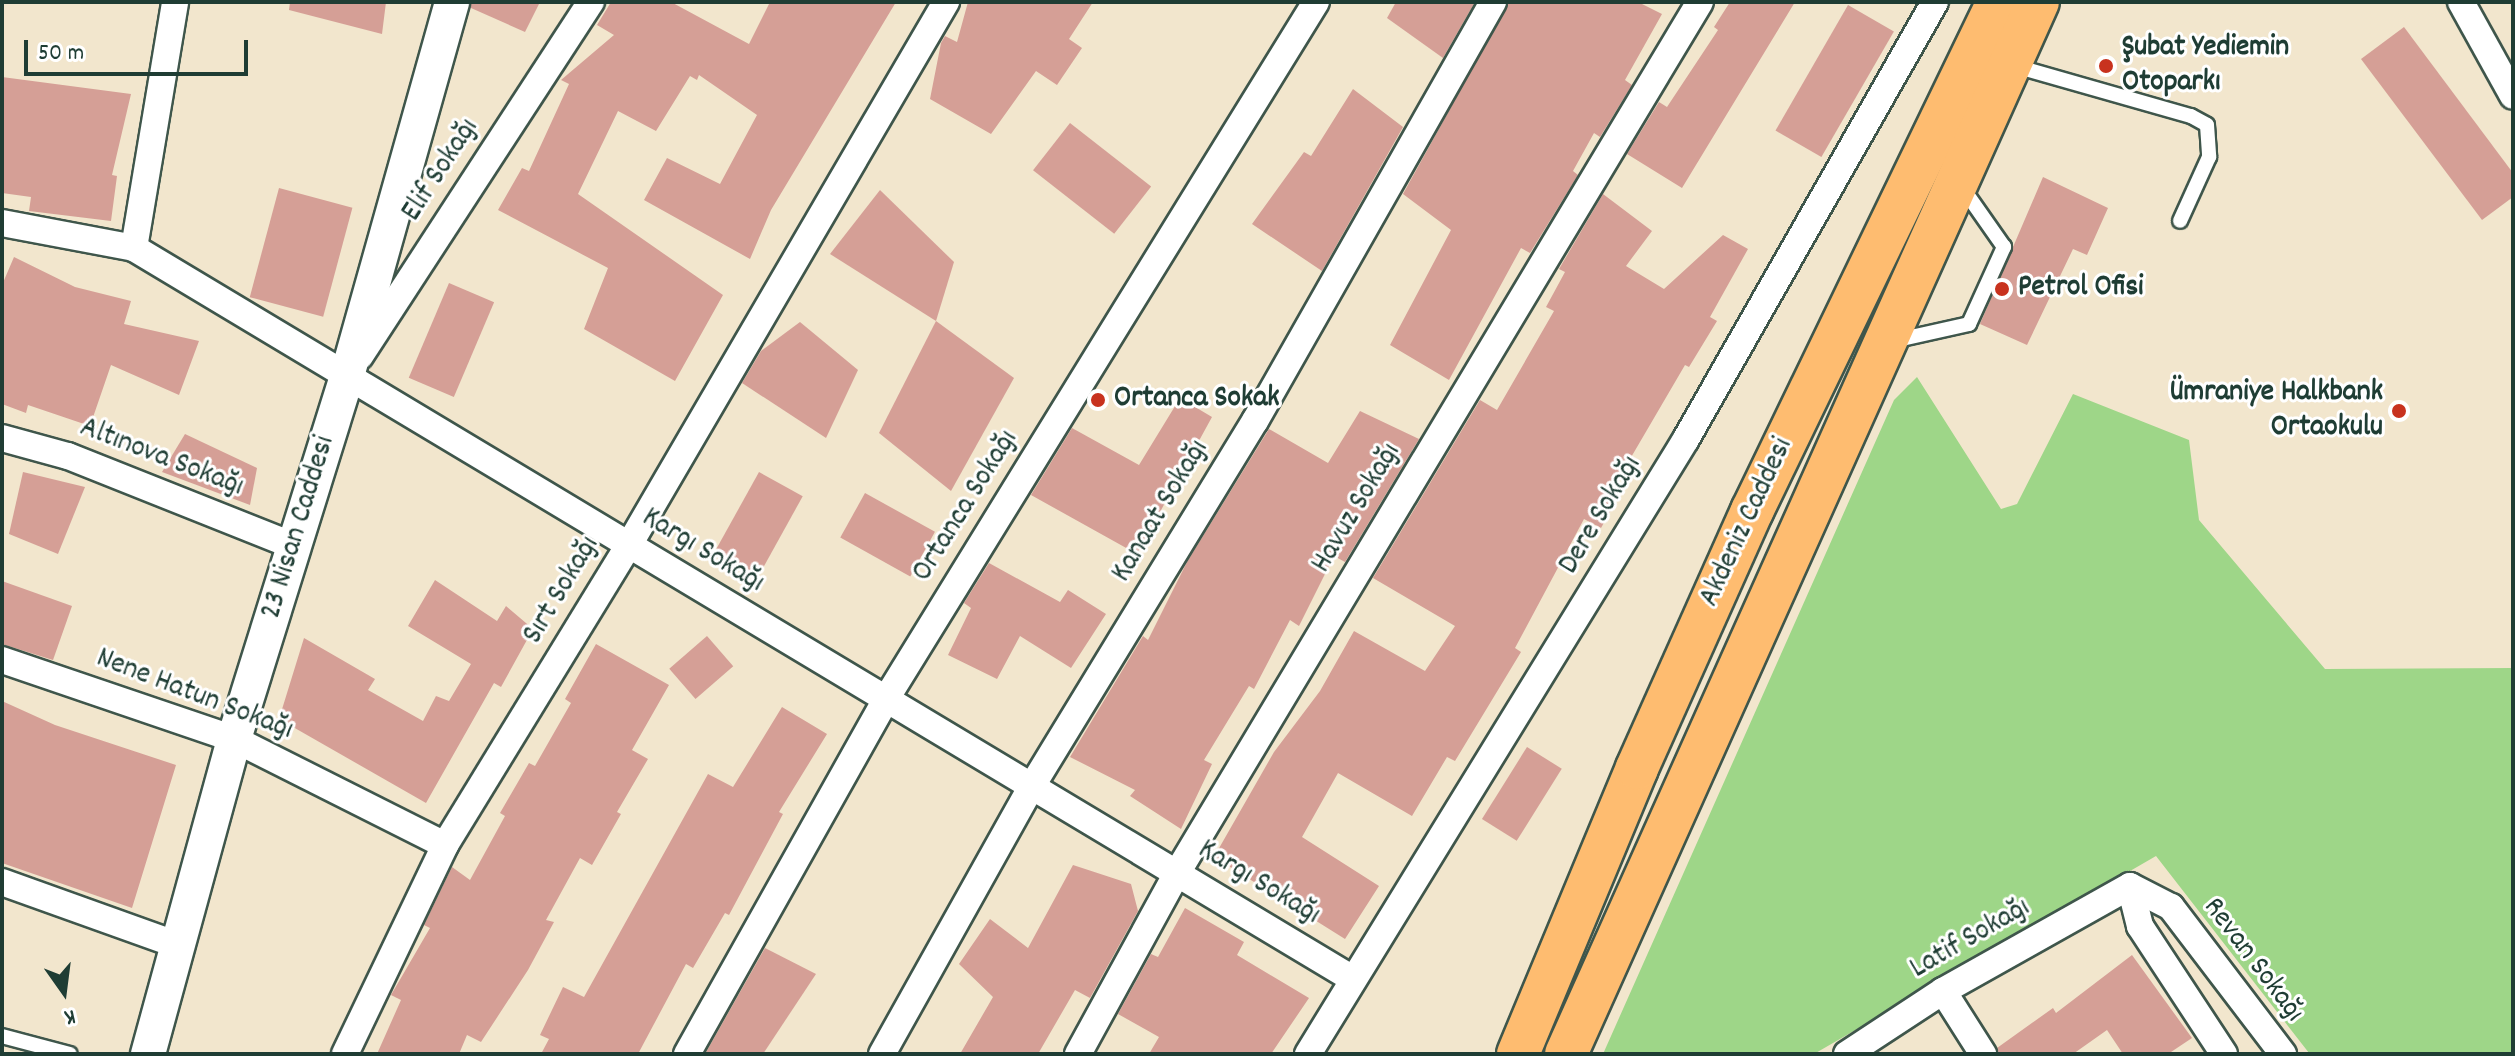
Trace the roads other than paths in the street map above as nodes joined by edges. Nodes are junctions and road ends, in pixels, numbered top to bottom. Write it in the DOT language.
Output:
graph roads {
  1 [pos="175,2"];
  2 [pos="452,2"];
  3 [pos="591,2"];
  4 [pos="946,2"];
  5 [pos="1316,2"];
  6 [pos="1493,2"];
  7 [pos="1700,2"];
  8 [pos="1935,2"];
  9 [pos="1998,2"];
  10 [pos="2038,2"];
  11 [pos="2461,2"];
  12 [pos="2011,65"];
  13 [pos="2513,96"];
  14 [pos="1958,182"];
  15 [pos="2180,221"];
  16 [pos="2,223"];
  17 [pos="134,248"];
  18 [pos="1885,343"];
  19 [pos="347,376"];
  20 [pos="2,438"];
  21 [pos="629,545"];
  22 [pos="294,546"];
  23 [pos="2,660"];
  24 [pos="886,699"];
  25 [pos="234,739"];
  26 [pos="1032,786"];
  27 [pos="445,845"];
  28 [pos="1177,873"];
  29 [pos="2,882"];
  30 [pos="2130,886"];
  31 [pos="178,945"];
  32 [pos="1353,979"];
  33 [pos="1943,991"];
  34 [pos="2,1036"];
  35 [pos="70,1054"];
  36 [pos="148,1054"];
  37 [pos="345,1054"];
  38 [pos="687,1054"];
  39 [pos="882,1054"];
  40 [pos="1078,1054"];
  41 [pos="1308,1054"];
  42 [pos="1518,1054"];
  43 [pos="1566,1054"];
  44 [pos="1847,1054"];
  45 [pos="1983,1054"];
  46 [pos="2224,1054"];
  47 [pos="2283,1054"];
  1 -- 17 [label="street"];
  2 -- 19 [label="street, 23 Nisan Caddesi"];
  3 -- 19 [label="street, Elif Sokağı"];
  4 -- 21 [label="street, Sırt Sokağı"];
  5 -- 24 [label="street, Ortanca Sokağı"];
  6 -- 26 [label="street, Kanaat Sokağı"];
  7 -- 28 [label="street, Havuz Sokağı"];
  8 -- 32 [label="street, Dere Sokağı"];
  9 -- 42 [label="main road, Akdeniz Caddesi"];
  10 -- 12 [label="main road, Akdeniz Caddesi"];
  11 -- 13 [label="street"];
  12 -- 14 [label="main road, Akdeniz Caddesi"];
  12 -- 15 [label="lane"];
  14 -- 18 [label="main road, Akdeniz Caddesi"];
  14 -- 18 [label="lane"];
  16 -- 17 [label="street, Kargı Sokağı"];
  17 -- 19 [label="street, Kargı Sokağı"];
  18 -- 43 [label="main road, Akdeniz Caddesi"];
  19 -- 21 [label="street, Kargı Sokağı"];
  19 -- 22 [label="street, 23 Nisan Caddesi"];
  20 -- 22 [label="street, Altınova Sokağı"];
  21 -- 24 [label="street, Kargı Sokağı"];
  21 -- 27 [label="street, Sırt Sokağı"];
  22 -- 25 [label="street, 23 Nisan Caddesi"];
  23 -- 25 [label="street, Nene Hatun Sokağı"];
  24 -- 26 [label="street, Kargı Sokağı"];
  24 -- 38 [label="street, Ortanca Sokağı"];
  25 -- 27 [label="street, Nene Hatun Sokağı"];
  25 -- 31 [label="street, 23 Nisan Caddesi"];
  26 -- 28 [label="street, Kargı Sokağı"];
  26 -- 39 [label="street, Kanaat Sokağı"];
  27 -- 37 [label="street, Sırt Sokağı"];
  28 -- 32 [label="street, Kargı Sokağı"];
  28 -- 40 [label="street, Havuz Sokağı"];
  29 -- 31 [label="street"];
  30 -- 33 [label="street, Latif Sokağı"];
  30 -- 46 [label="street"];
  30 -- 47 [label="street, Revan Sokağı"];
  31 -- 36 [label="street, 23 Nisan Caddesi"];
  32 -- 41 [label="street, Dere Sokağı"];
  33 -- 44 [label="street, Latif Sokağı"];
  33 -- 45 [label="street"];
  34 -- 35 [label="lane"];
}
